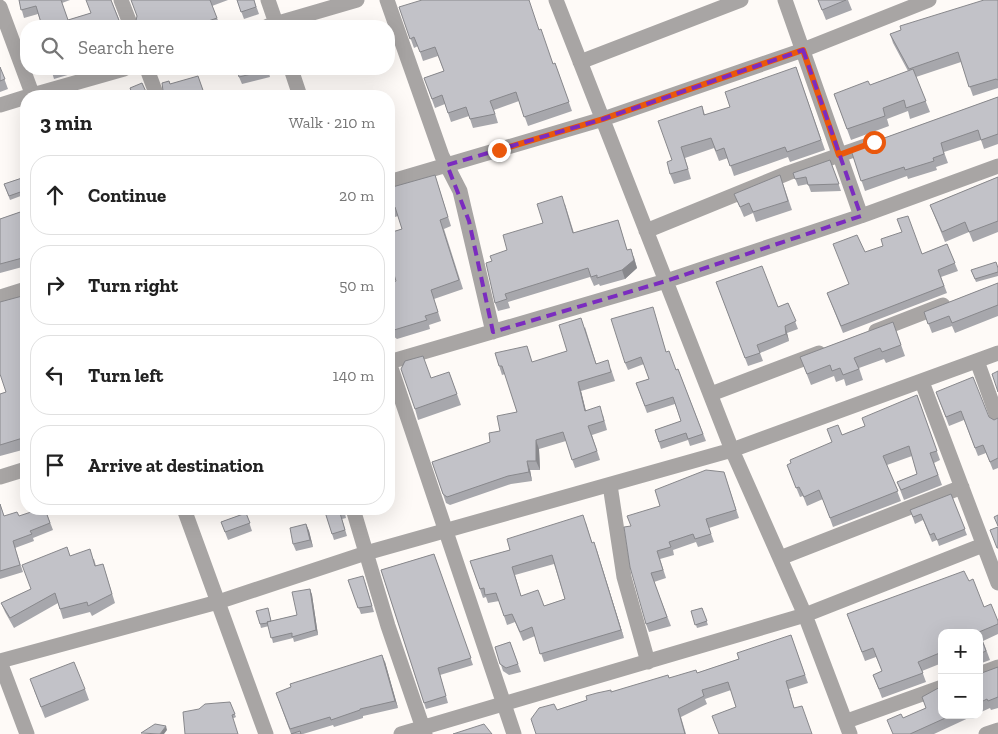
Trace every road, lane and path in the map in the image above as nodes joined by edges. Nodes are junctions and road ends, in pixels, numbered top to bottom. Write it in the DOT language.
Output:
graph roads {
  1 [pos="121,0"];
  2 [pos="268,0"];
  3 [pos="357,0"];
  4 [pos="387,0"];
  5 [pos="556,0"];
  6 [pos="741,0"];
  7 [pos="785,0"];
  8 [pos="926,0"];
  9 [pos="0,7"];
  10 [pos="129,20"];
  11 [pos="273,20"];
  12 [pos="291,20"];
  13 [pos="394,20"];
  14 [pos="395,25"];
  15 [pos="803,50"];
  16 [pos="580,62"];
  17 [pos="20,66"];
  18 [pos="23,75"];
  19 [pos="103,75"];
  20 [pos="150,75"];
  21 [pos="293,75"];
  22 [pos="28,90"];
  23 [pos="51,90"];
  24 [pos="155,90"];
  25 [pos="298,90"];
  26 [pos="20,99"];
  27 [pos="0,105"];
  28 [pos="603,119"];
  29 [pos="886,138"];
  30 [pos="839,155"];
  31 [pos="447,165"];
  32 [pos="998,166"];
  33 [pos="395,180"];
  34 [pos="861,216"];
  35 [pos="646,231"];
  36 [pos="666,280"];
  37 [pos="20,291"];
  38 [pos="0,297"];
  39 [pos="961,298"];
  40 [pos="493,332"];
  41 [pos="859,338"];
  42 [pos="831,348"];
  43 [pos="998,353"];
  44 [pos="395,360"];
  45 [pos="977,361"];
  46 [pos="395,380"];
  47 [pos="922,382"];
  48 [pos="710,394"];
  49 [pos="998,419"];
  50 [pos="732,450"];
  51 [pos="20,471"];
  52 [pos="0,477"];
  53 [pos="610,485"];
  54 [pos="962,487"];
  55 [pos="186,515"];
  56 [pos="356,515"];
  57 [pos="445,530"];
  58 [pos="984,545"];
  59 [pos="366,553"];
  60 [pos="780,558"];
  61 [pos="998,584"];
  62 [pos="218,602"];
  63 [pos="805,615"];
  64 [pos="0,661"];
  65 [pos="648,662"];
  66 [pos="998,668"];
  67 [pos="983,673"];
  68 [pos="938,689"];
  69 [pos="503,704"];
  70 [pos="848,728"];
  71 [pos="998,730"];
  72 [pos="424,731"];
  73 [pos="27,734"];
  74 [pos="266,734"];
  75 [pos="401,734"];
  76 [pos="514,734"];
  77 [pos="986,734"];
  1 -- 10 [label="street"];
  2 -- 11 [label="street"];
  3 -- 12 [label="street"];
  4 -- 13 [label="street"];
  5 -- 16 [label="street"];
  6 -- 16 [label="street"];
  7 -- 15 [label="street"];
  8 -- 15 [label="street"];
  9 -- 17 [label="street"];
  14 -- 31 [label="street"];
  15 -- 28 [label="street"];
  15 -- 30 [label="street"];
  16 -- 28 [label="street"];
  18 -- 22 [label="street"];
  19 -- 23 [label="street"];
  20 -- 24 [label="street"];
  21 -- 25 [label="street"];
  26 -- 27 [label="street"];
  28 -- 31 [label="street"];
  28 -- 35 [label="street"];
  29 -- 30 [label="street"];
  30 -- 34 [label="street"];
  30 -- 35 [label="street"];
  31 -- 33 [label="street"];
  31 -- 40 [label="street"];
  32 -- 34 [label="street"];
  34 -- 36 [label="street"];
  35 -- 36 [label="street"];
  36 -- 40 [label="street"];
  36 -- 48 [label="street"];
  37 -- 38 [label="street"];
  39 -- 41 [label="street"];
  40 -- 44 [label="street"];
  42 -- 48 [label="street"];
  43 -- 45 [label="street"];
  45 -- 47 [label="street"];
  45 -- 49 [label="street"];
  46 -- 57 [label="street"];
  47 -- 50 [label="street"];
  47 -- 54 [label="street"];
  48 -- 50 [label="street"];
  50 -- 53 [label="street"];
  50 -- 60 [label="street"];
  51 -- 52 [label="street"];
  53 -- 57 [label="street"];
  53 -- 65 [label="street"];
  54 -- 58 [label="street"];
  54 -- 60 [label="street"];
  55 -- 62 [label="street"];
  56 -- 59 [label="street"];
  57 -- 59 [label="street"];
  57 -- 69 [label="street"];
  58 -- 61 [label="street"];
  58 -- 63 [label="street"];
  59 -- 62 [label="street"];
  59 -- 72 [label="street"];
  60 -- 63 [label="street"];
  62 -- 64 [label="street"];
  62 -- 74 [label="street"];
  63 -- 65 [label="street"];
  63 -- 70 [label="street"];
  64 -- 73 [label="street"];
  65 -- 69 [label="street"];
  66 -- 67 [label="street"];
  68 -- 70 [label="street"];
  69 -- 72 [label="street"];
  69 -- 76 [label="street"];
  71 -- 77 [label="street"];
  72 -- 75 [label="street"];
}
